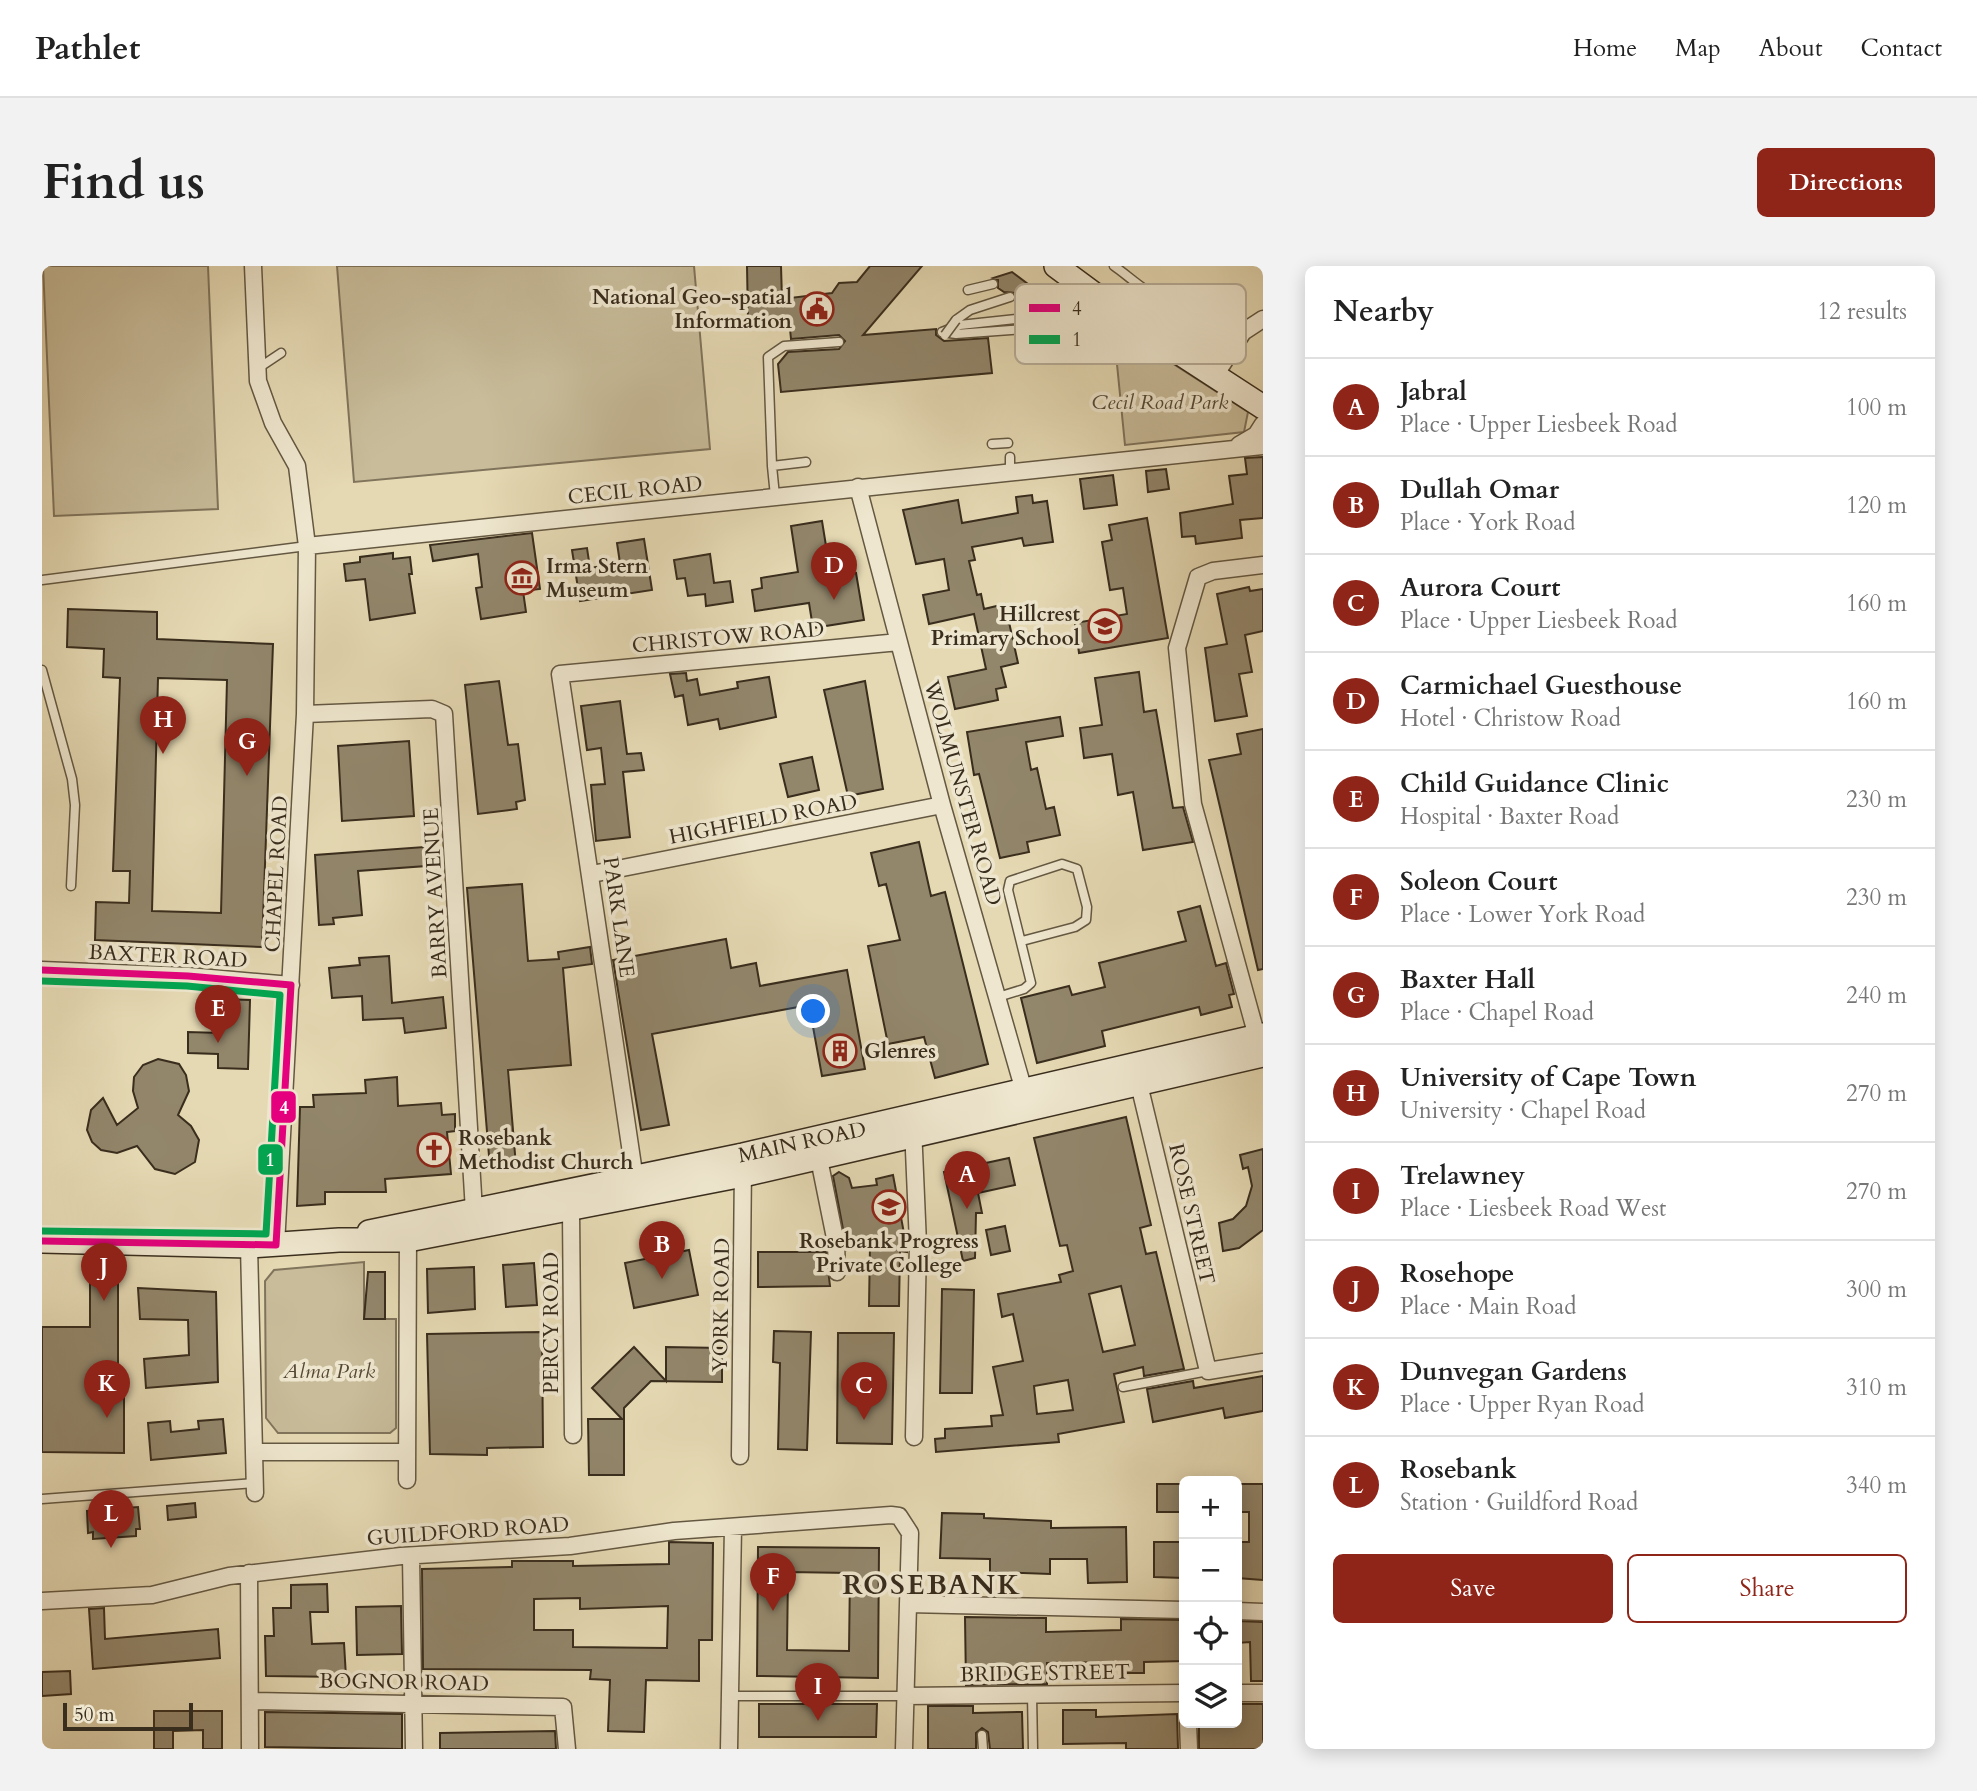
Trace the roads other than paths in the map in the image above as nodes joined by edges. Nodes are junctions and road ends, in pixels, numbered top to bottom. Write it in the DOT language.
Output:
graph roads {
  1 [pos="253,266"];
  2 [pos="1056,266"];
  3 [pos="1114,266"];
  4 [pos="993,284"];
  5 [pos="1079,284"];
  6 [pos="1139,284"];
  7 [pos="968,290"];
  8 [pos="1010,297"];
  9 [pos="1015,319"];
  10 [pos="1263,319"];
  11 [pos="1015,330"];
  12 [pos="1246,330"];
  13 [pos="945,335"];
  14 [pos="839,342"];
  15 [pos="281,353"];
  16 [pos="1200,364"];
  17 [pos="1222,364"];
  18 [pos="257,369"];
  19 [pos="1216,374"];
  20 [pos="1263,407"];
  21 [pos="1263,424"];
  22 [pos="1008,443"];
  23 [pos="992,444"];
  24 [pos="1263,446"];
  25 [pos="1233,447"];
  26 [pos="806,462"];
  27 [pos="772,466"];
  28 [pos="858,487"];
  29 [pos="775,496"];
  30 [pos="307,546"];
  31 [pos="1263,565"];
  32 [pos="42,580"];
  33 [pos="899,642"];
  34 [pos="42,670"];
  35 [pos="560,674"];
  36 [pos="304,714"];
  37 [pos="942,805"];
  38 [pos="592,874"];
  39 [pos="71,886"];
  40 [pos="1022,940"];
  41 [pos="42,970"];
  42 [pos="291,985"];
  43 [pos="998,997"];
  44 [pos="1261,1046"];
  45 [pos="1136,1075"];
  46 [pos="1027,1100"];
  47 [pos="913,1127"];
  48 [pos="819,1159"];
  49 [pos="743,1165"];
  50 [pos="634,1166"];
  51 [pos="474,1211"];
  52 [pos="571,1211"];
  53 [pos="408,1232"];
  54 [pos="42,1241"];
  55 [pos="276,1245"];
  56 [pos="249,1246"];
  57 [pos="837,1272"];
  58 [pos="1263,1362"];
  59 [pos="1208,1371"];
  60 [pos="1123,1387"];
  61 [pos="573,1435"];
  62 [pos="914,1437"];
  63 [pos="254,1452"];
  64 [pos="406,1452"];
  65 [pos="740,1456"];
  66 [pos="407,1480"];
  67 [pos="255,1482"];
  68 [pos="42,1499"];
  69 [pos="733,1527"];
  70 [pos="411,1556"];
  71 [pos="249,1573"];
  72 [pos="42,1601"];
  73 [pos="908,1604"];
  74 [pos="1179,1610"];
  75 [pos="1242,1611"];
  76 [pos="1263,1612"];
  77 [pos="1179,1693"];
  78 [pos="1242,1693"];
  79 [pos="1263,1693"];
  80 [pos="1032,1694"];
  81 [pos="729,1696"];
  82 [pos="906,1696"];
  83 [pos="250,1701"];
  84 [pos="413,1703"];
  85 [pos="1188,1728"];
  86 [pos="982,1735"];
  87 [pos="250,1749"];
  88 [pos="414,1749"];
  89 [pos="567,1749"];
  90 [pos="729,1749"];
  91 [pos="904,1749"];
  92 [pos="983,1749"];
  93 [pos="1033,1749"];
  94 [pos="1189,1749"];
  1 -- 18 [label="street, CHAPEL ROAD"];
  2 -- 5 [label="main road"];
  3 -- 6 [label="lane"];
  4 -- 7 [label="lane"];
  8 -- 13 [label="lane, bridge"];
  9 -- 11 [label="lane"];
  10 -- 12 [label="street"];
  14 -- 27 [label="lane"];
  15 -- 18 [label="lane"];
  16 -- 19 [label="main road"];
  17 -- 19 [label="street"];
  18 -- 30 [label="street, CHAPEL ROAD"];
  19 -- 20 [label="main road"];
  21 -- 25 [label="street"];
  22 -- 23 [label="lane"];
  24 -- 25 [label="street, CECIL ROAD"];
  25 -- 28 [label="street, CECIL ROAD"];
  26 -- 27 [label="lane"];
  27 -- 29 [label="lane"];
  28 -- 29 [label="street, CECIL ROAD"];
  28 -- 33 [label="street, WOLMUNSTER ROAD"];
  29 -- 30 [label="street, CECIL ROAD"];
  30 -- 32 [label="lane, CECIL ROAD"];
  30 -- 36 [label="street, CHAPEL ROAD"];
  31 -- 44 [label="street"];
  33 -- 35 [label="street, CHRISTOW ROAD"];
  33 -- 37 [label="street, WOLMUNSTER ROAD"];
  34 -- 39 [label="lane"];
  35 -- 38 [label="street, PARK LANE"];
  36 -- 42 [label="street, CHAPEL ROAD"];
  36 -- 51 [label="street, BARRY AVENUE"];
  37 -- 38 [label="street, HIGHFIELD ROAD"];
  37 -- 43 [label="street, WOLMUNSTER ROAD"];
  38 -- 50 [label="street, PARK LANE"];
  40 -- 40 [label="lane"];
  40 -- 43 [label="lane"];
  41 -- 42 [label="street, BAXTER ROAD"];
  42 -- 55 [label="street, CHAPEL ROAD"];
  43 -- 46 [label="street, WOLMUNSTER ROAD"];
  44 -- 45 [label="main road, MAIN ROAD"];
  45 -- 46 [label="main road, MAIN ROAD"];
  45 -- 59 [label="street, ROSE STREET"];
  46 -- 47 [label="main road, MAIN ROAD"];
  47 -- 48 [label="main road, MAIN ROAD"];
  47 -- 49 [label="main road, MAIN ROAD"];
  47 -- 62 [label="street"];
  48 -- 49 [label="main road, MAIN ROAD"];
  48 -- 57 [label="street"];
  49 -- 51 [label="main road, MAIN ROAD"];
  49 -- 52 [label="main road, MAIN ROAD"];
  49 -- 65 [label="street, YORK ROAD"];
  51 -- 53 [label="main road, MAIN ROAD"];
  52 -- 53 [label="main road, MAIN ROAD"];
  52 -- 61 [label="street, PERCY ROAD"];
  53 -- 55 [label="main road, MAIN ROAD"];
  53 -- 64 [label="street"];
  54 -- 56 [label="main road, MAIN ROAD"];
  55 -- 56 [label="main road, MAIN ROAD"];
  56 -- 63 [label="street"];
  58 -- 59 [label="street"];
  59 -- 60 [label="lane"];
  63 -- 64 [label="street"];
  63 -- 67 [label="street"];
  64 -- 66 [label="street"];
  67 -- 68 [label="lane"];
  69 -- 70 [label="street, GUILDFORD ROAD"];
  69 -- 73 [label="street, GUILDFORD ROAD"];
  69 -- 81 [label="street"];
  70 -- 71 [label="street, GUILDFORD ROAD"];
  70 -- 84 [label="street"];
  71 -- 72 [label="street, GUILDFORD ROAD"];
  71 -- 83 [label="street"];
  73 -- 74 [label="street"];
  73 -- 82 [label="street"];
  75 -- 76 [label="street"];
  77 -- 80 [label="street, BRIDGE STREET"];
  78 -- 79 [label="street"];
  80 -- 82 [label="street, BRIDGE STREET"];
  80 -- 93 [label="lane"];
  81 -- 82 [label="lane"];
  81 -- 90 [label="street"];
  82 -- 91 [label="street"];
  83 -- 84 [label="street, BOGNOR ROAD"];
  83 -- 87 [label="street"];
  84 -- 88 [label="street"];
  84 -- 89 [label="street, BOGNOR ROAD"];
  85 -- 94 [label="street"];
  86 -- 92 [label="lane"];
}
